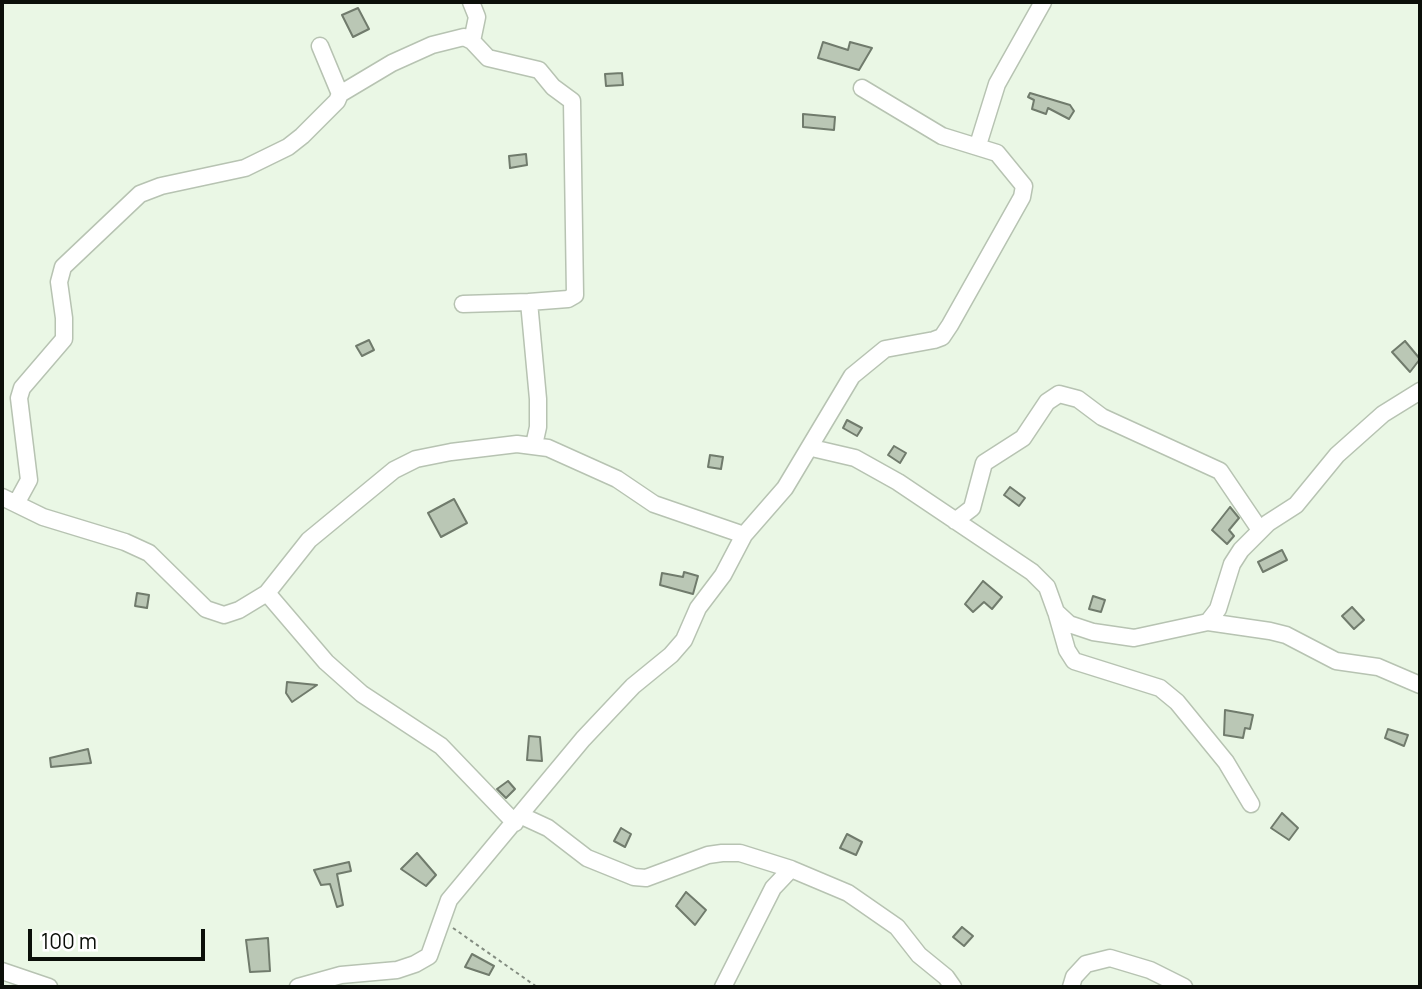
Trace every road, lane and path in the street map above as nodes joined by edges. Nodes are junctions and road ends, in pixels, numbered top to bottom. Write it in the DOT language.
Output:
graph roads {
  1 [pos="471,2"];
  2 [pos="1043,2"];
  3 [pos="472,41"];
  4 [pos="320,46"];
  5 [pos="862,88"];
  6 [pos="340,94"];
  7 [pos="978,145"];
  8 [pos="529,302"];
  9 [pos="463,304"];
  10 [pos="1420,391"];
  11 [pos="534,444"];
  12 [pos="812,448"];
  13 [pos="10,500"];
  14 [pos="955,521"];
  15 [pos="1260,530"];
  16 [pos="744,535"];
  17 [pos="267,593"];
  18 [pos="1056,612"];
  19 [pos="1208,622"];
  20 [pos="1420,685"];
  21 [pos="1251,804"];
  22 [pos="518,820"];
  23 [pos="791,869"];
  24 [pos="441,919"];
  25 [pos="2,971"];
  26 [pos="49,987"];
  27 [pos="298,987"];
  28 [pos="537,987"];
  29 [pos="723,987"];
  30 [pos="953,987"];
  31 [pos="1071,987"];
  32 [pos="1184,987"];
  1 -- 3 [label="street"];
  2 -- 7 [label="street"];
  3 -- 6 [label="street"];
  3 -- 8 [label="street"];
  4 -- 6 [label="street"];
  5 -- 7 [label="street"];
  6 -- 13 [label="street"];
  7 -- 12 [label="street"];
  8 -- 9 [label="street"];
  8 -- 11 [label="street"];
  10 -- 15 [label="street"];
  11 -- 16 [label="street"];
  11 -- 17 [label="street"];
  12 -- 14 [label="street"];
  12 -- 16 [label="street"];
  13 -- 17 [label="street"];
  14 -- 15 [label="street"];
  14 -- 18 [label="street"];
  15 -- 19 [label="street"];
  16 -- 22 [label="street"];
  17 -- 22 [label="street"];
  18 -- 19 [label="street"];
  18 -- 21 [label="street"];
  19 -- 20 [label="street"];
  22 -- 23 [label="street"];
  22 -- 24 [label="street"];
  23 -- 29 [label="street"];
  23 -- 30 [label="street"];
  24 -- 27 [label="street"];
  24 -- 28 [label="path"];
  25 -- 26 [label="street"];
  31 -- 32 [label="street"];
}
